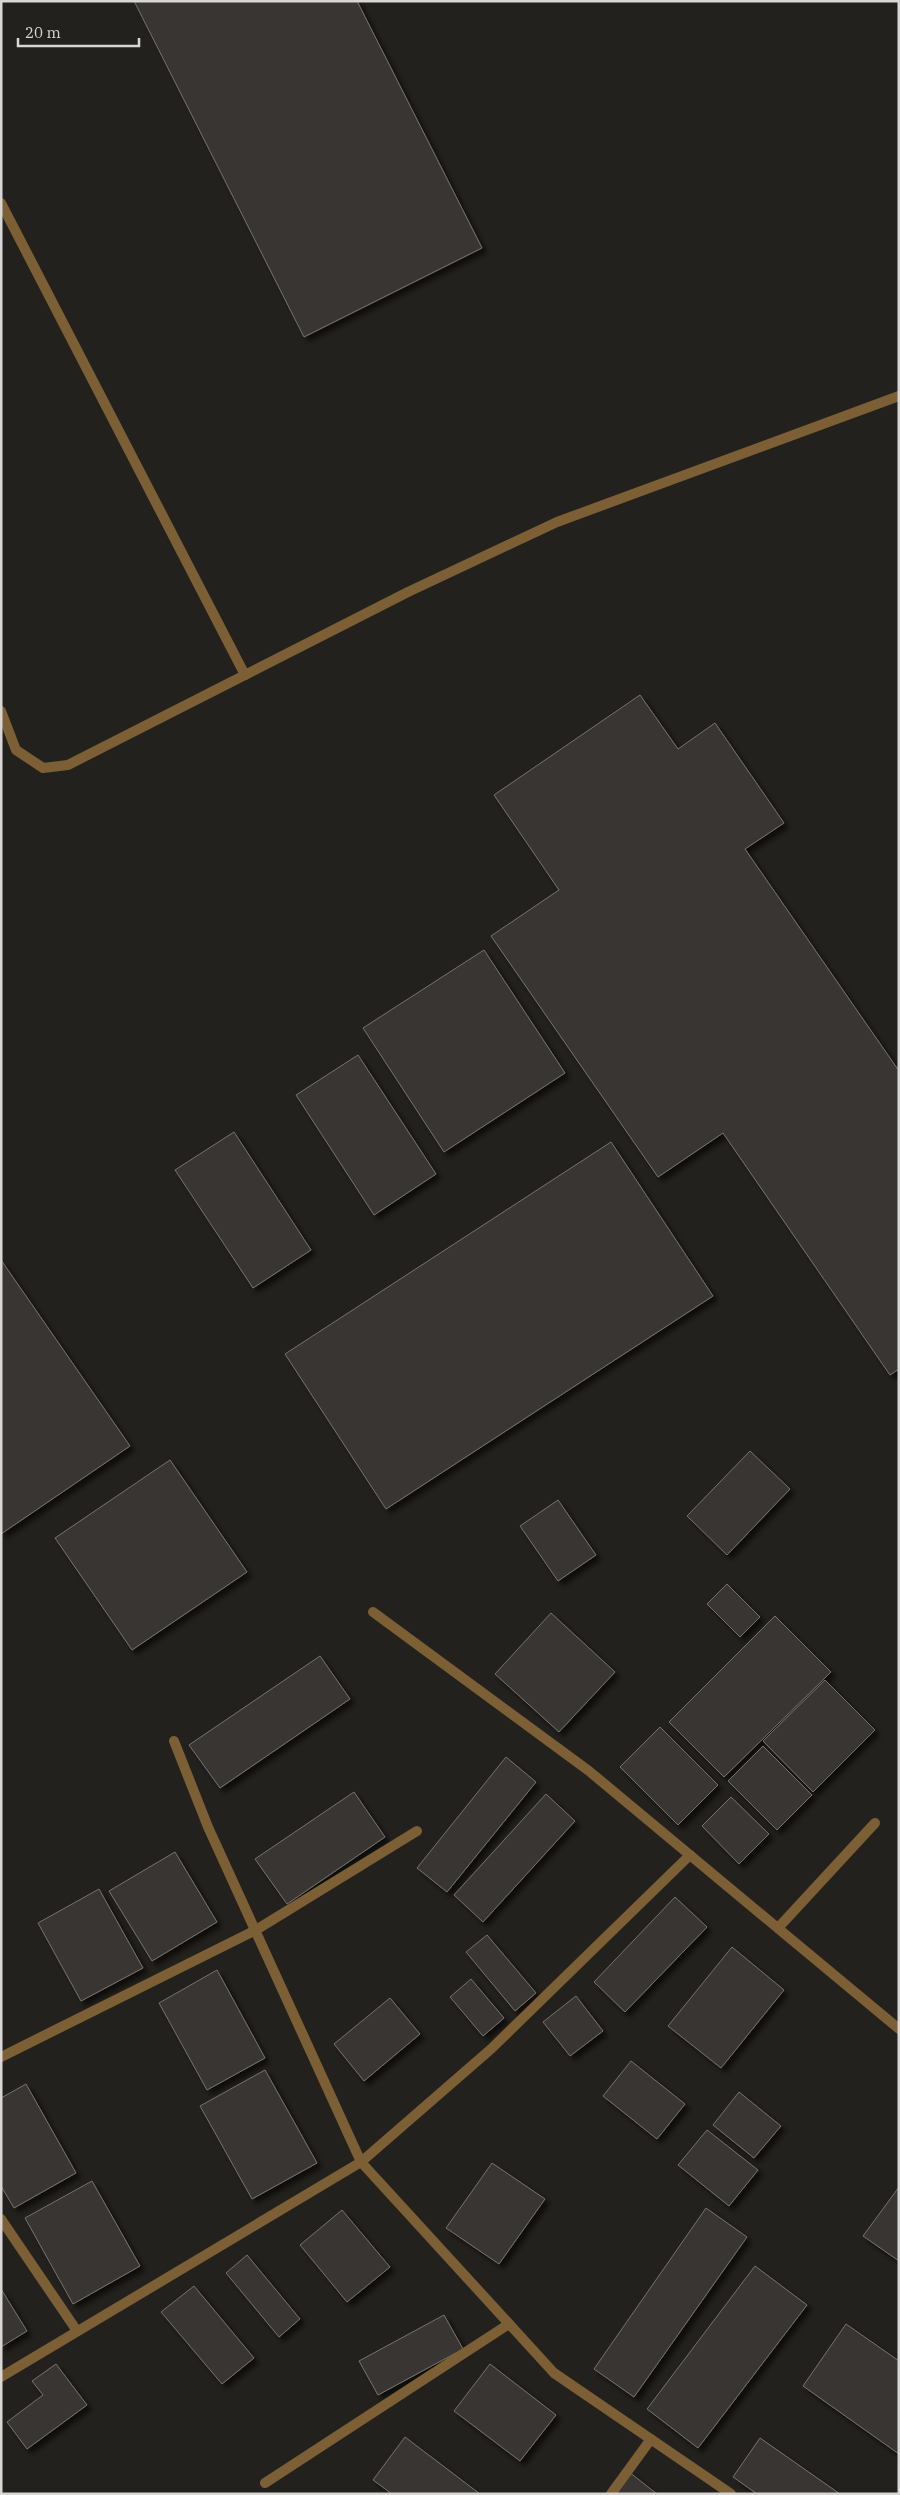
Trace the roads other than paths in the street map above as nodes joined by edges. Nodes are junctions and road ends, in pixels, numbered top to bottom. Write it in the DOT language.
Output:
graph roads {
  1 [pos="1,203"];
  2 [pos="899,396"];
  3 [pos="245,675"];
  4 [pos="1,711"];
  5 [pos="373,1612"];
  6 [pos="174,1741"];
  7 [pos="876,1823"];
  8 [pos="417,1832"];
  9 [pos="690,1855"];
  10 [pos="778,1928"];
  11 [pos="256,1930"];
  12 [pos="899,2029"];
  13 [pos="1,2057"];
  14 [pos="361,2162"];
  15 [pos="1,2219"];
  16 [pos="509,2324"];
  17 [pos="77,2331"];
  18 [pos="1,2377"];
  19 [pos="651,2440"];
  20 [pos="265,2483"];
  21 [pos="611,2494"];
  22 [pos="731,2494"];
  1 -- 3 [label="street"];
  2 -- 3 [label="street"];
  3 -- 4 [label="street"];
  5 -- 9 [label="street"];
  6 -- 11 [label="street"];
  7 -- 10 [label="street"];
  8 -- 11 [label="street"];
  9 -- 10 [label="street"];
  9 -- 14 [label="street"];
  10 -- 12 [label="street"];
  11 -- 13 [label="street"];
  11 -- 14 [label="street"];
  14 -- 16 [label="street"];
  14 -- 17 [label="street"];
  15 -- 17 [label="street"];
  16 -- 19 [label="street"];
  16 -- 20 [label="street"];
  17 -- 18 [label="street"];
  19 -- 21 [label="street"];
  19 -- 22 [label="street"];
}
